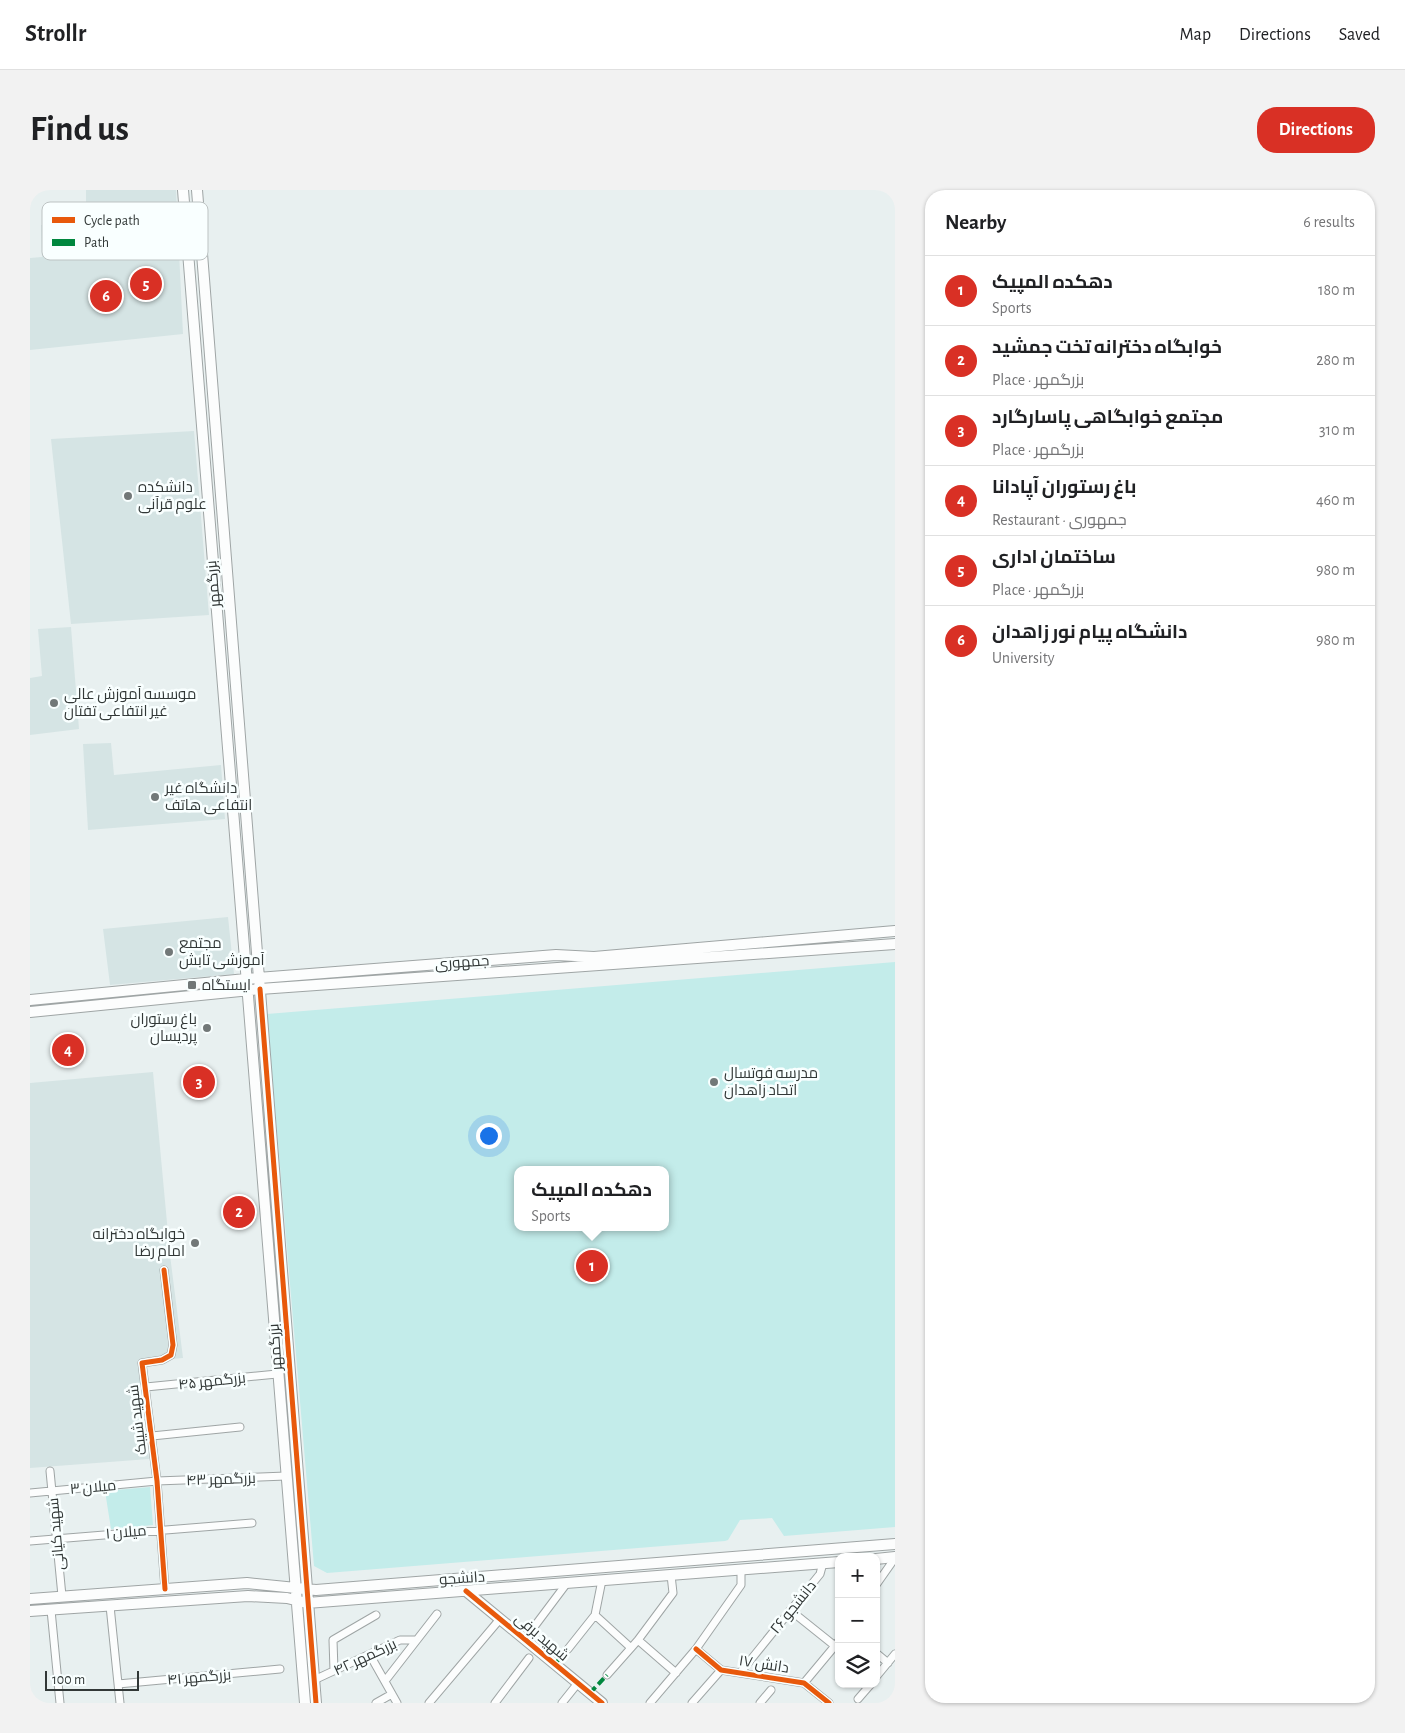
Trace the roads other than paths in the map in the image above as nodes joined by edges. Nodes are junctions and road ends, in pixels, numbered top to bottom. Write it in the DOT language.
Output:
graph roads {
  1 [pos="189,260"];
  2 [pos="202,260"];
  3 [pos="248,837"];
  4 [pos="234,838"];
  5 [pos="892,931"];
  6 [pos="893,944"];
  7 [pos="556,955"];
  8 [pos="557,966"];
  9 [pos="260,978"];
  10 [pos="246,979"];
  11 [pos="260,989"];
  12 [pos="246,992"];
  13 [pos="100,994"];
  14 [pos="30,1000"];
  15 [pos="100,1006"];
  16 [pos="30,1012"];
  17 [pos="265,1214"];
  18 [pos="277,1214"];
  19 [pos="164,1270"];
  20 [pos="289,1365"];
  21 [pos="277,1370"];
  22 [pos="146,1387"];
  23 [pos="240,1427"];
  24 [pos="152,1436"];
  25 [pos="50,1471"];
  26 [pos="286,1476"];
  27 [pos="157,1481"];
  28 [pos="53,1491"];
  29 [pos="30,1493"];
  30 [pos="252,1523"];
  31 [pos="159,1530"];
  32 [pos="57,1538"];
  33 [pos="30,1541"];
  34 [pos="895,1544"];
  35 [pos="869,1552"];
  36 [pos="895,1558"];
  37 [pos="880,1559"];
  38 [pos="835,1562"];
  39 [pos="823,1563"];
  40 [pos="741,1569"];
  41 [pos="671,1575"];
  42 [pos="880,1579"];
  43 [pos="602,1580"];
  44 [pos="567,1583"];
  45 [pos="164,1589"];
  46 [pos="301,1589"];
  47 [pos="466,1591"];
  48 [pos="62,1596"];
  49 [pos="30,1599"];
  50 [pos="296,1600"];
  51 [pos="307,1603"];
  52 [pos="110,1606"];
  53 [pos="51,1610"];
  54 [pos="790,1610"];
  55 [pos="30,1611"];
  56 [pos="437,1614"];
  57 [pos="376,1615"];
  58 [pos="595,1616"];
  59 [pos="500,1619"];
  60 [pos="525,1639"];
  61 [pos="416,1640"];
  62 [pos="638,1640"];
  63 [pos="836,1643"];
  64 [pos="835,1646"];
  65 [pos="630,1647"];
  66 [pos="568,1648"];
  67 [pos="696,1649"];
  68 [pos="370,1655"];
  69 [pos="880,1655"];
  70 [pos="529,1658"];
  71 [pos="892,1660"];
  72 [pos="280,1669"];
  73 [pos="721,1670"];
  74 [pos="334,1671"];
  75 [pos="676,1673"];
  76 [pos="740,1673"];
  77 [pos="607,1674"];
  78 [pos="880,1674"];
  79 [pos="314,1680"];
  80 [pos="384,1681"];
  81 [pos="578,1683"];
  82 [pos="804,1683"];
  83 [pos="118,1684"];
  84 [pos="868,1688"];
  85 [pos="771,1690"];
  86 [pos="392,1694"];
  87 [pos="858,1699"];
  88 [pos="697,1701"];
  89 [pos="60,1703"];
  90 [pos="120,1703"];
  91 [pos="305,1703"];
  92 [pos="316,1703"];
  93 [pos="376,1703"];
  94 [pos="398,1703"];
  95 [pos="429,1703"];
  96 [pos="495,1703"];
  97 [pos="562,1703"];
  98 [pos="602,1703"];
  99 [pos="650,1703"];
  100 [pos="760,1703"];
  101 [pos="829,1703"];
  1 -- 4 [label="main road, بزرگمهر"];
  2 -- 3 [label="main road, بزرگمهر"];
  3 -- 4 [label="main road"];
  3 -- 9 [label="main road, بزرگمهر"];
  4 -- 10 [label="main road, بزرگمهر"];
  5 -- 6 [label="main road"];
  5 -- 7 [label="main road, جمهوری"];
  6 -- 8 [label="main road, جمهوری"];
  7 -- 8 [label="main road"];
  7 -- 9 [label="main road, جمهوری"];
  8 -- 11 [label="main road, جمهوری"];
  9 -- 10 [label="main road, جمهوری"];
  9 -- 11 [label="main road, بزرگمهر"];
  10 -- 12 [label="main road, بزرگمهر"];
  10 -- 13 [label="main road, جمهوری"];
  11 -- 12 [label="main road, جمهوری"];
  11 -- 18 [label="main road, بزرگمهر"];
  12 -- 15 [label="main road, جمهوری"];
  12 -- 17 [label="main road, بزرگمهر"];
  13 -- 14 [label="main road, جمهوری"];
  13 -- 15 [label="main road"];
  15 -- 16 [label="main road, جمهوری"];
  17 -- 18 [label="main road"];
  17 -- 21 [label="main road, بزرگمهر"];
  18 -- 20 [label="main road, بزرگمهر"];
  19 -- 22 [label="street, شهید شیبک"];
  20 -- 21 [label="main road"];
  20 -- 46 [label="main road, بزرگمهر"];
  21 -- 22 [label="street, بزرگمهر ۴۵"];
  21 -- 26 [label="main road, بزرگمهر"];
  22 -- 24 [label="street, شهید شیبک"];
  23 -- 24 [label="street"];
  24 -- 27 [label="street, شهید شیبک"];
  25 -- 28 [label="street, شهید کیانی"];
  26 -- 27 [label="street, بزرگمهر ۴۳"];
  26 -- 46 [label="main road, بزرگمهر"];
  27 -- 28 [label="street, میلان ۳"];
  27 -- 31 [label="street, شهید شیبک"];
  28 -- 29 [label="street, میلان ۳"];
  28 -- 32 [label="street, شهید کیانی"];
  30 -- 31 [label="street, میلان ۱"];
  31 -- 32 [label="street, میلان ۱"];
  31 -- 45 [label="street, شهید شیبک"];
  32 -- 33 [label="street, میلان ۱"];
  32 -- 48 [label="street, شهید کیانی"];
  34 -- 35 [label="main road, دانشجو"];
  35 -- 46 [label="main road, دانشجو"];
  36 -- 37 [label="main road"];
  36 -- 42 [label="street"];
  38 -- 39 [label="main road, دانشجو"];
  39 -- 40 [label="main road, دانشجو"];
  39 -- 54 [label="street, دانشجو ۲۶"];
  40 -- 41 [label="main road, دانشجو"];
  40 -- 67 [label="street"];
  41 -- 43 [label="main road, دانشجو"];
  41 -- 62 [label="street"];
  43 -- 44 [label="main road, دانشجو"];
  43 -- 58 [label="street"];
  44 -- 47 [label="main road, دانشجو"];
  44 -- 60 [label="street"];
  45 -- 46 [label="main road, دانشجو"];
  45 -- 48 [label="main road, دانشجو"];
  46 -- 50 [label="main road, بزرگمهر"];
  46 -- 51 [label="main road, بزرگمهر"];
  47 -- 51 [label="main road, دانشجو"];
  47 -- 59 [label="main road, شهید برفی"];
  48 -- 49 [label="main road, دانشجو"];
  50 -- 51 [label="main road, دانشجو"];
  50 -- 52 [label="main road, دانشجو"];
  50 -- 91 [label="main road, بزرگمهر"];
  51 -- 79 [label="main road, بزرگمهر"];
  52 -- 53 [label="main road, دانشجو"];
  52 -- 83 [label="street"];
  53 -- 55 [label="main road, دانشجو"];
  53 -- 89 [label="street"];
  54 -- 63 [label="street"];
  54 -- 76 [label="street, دانشجو ۲۶"];
  56 -- 61 [label="street"];
  57 -- 74 [label="street"];
  58 -- 65 [label="street"];
  58 -- 66 [label="street"];
  59 -- 60 [label="main road, شهید برفی"];
  59 -- 95 [label="street"];
  60 -- 81 [label="main road, شهید برفی"];
  61 -- 68 [label="street, بزرگمهر ۴۲"];
  61 -- 80 [label="street"];
  62 -- 65 [label="street"];
  62 -- 75 [label="street"];
  64 -- 82 [label="street"];
  65 -- 77 [label="street"];
  67 -- 73 [label="street, دانش ۱۷"];
  67 -- 75 [label="street"];
  68 -- 74 [label="street, بزرگمهر ۴۲"];
  68 -- 80 [label="street"];
  69 -- 71 [label="street"];
  70 -- 96 [label="street"];
  71 -- 78 [label="street"];
  72 -- 83 [label="street, بزرگمهر ۴۱"];
  73 -- 76 [label="street, دانش ۱۷"];
  73 -- 88 [label="street"];
  74 -- 79 [label="street, بزرگمهر ۴۲"];
  75 -- 99 [label="street"];
  76 -- 82 [label="street, دانش ۱۷"];
  79 -- 92 [label="main road, بزرگمهر"];
  80 -- 86 [label="street"];
  81 -- 97 [label="street"];
  81 -- 98 [label="main road, شهید برفی"];
  82 -- 101 [label="street, دانش ۱۷"];
  83 -- 90 [label="street"];
  84 -- 87 [label="street"];
  85 -- 100 [label="street"];
  86 -- 93 [label="street"];
  86 -- 94 [label="street"];
}
